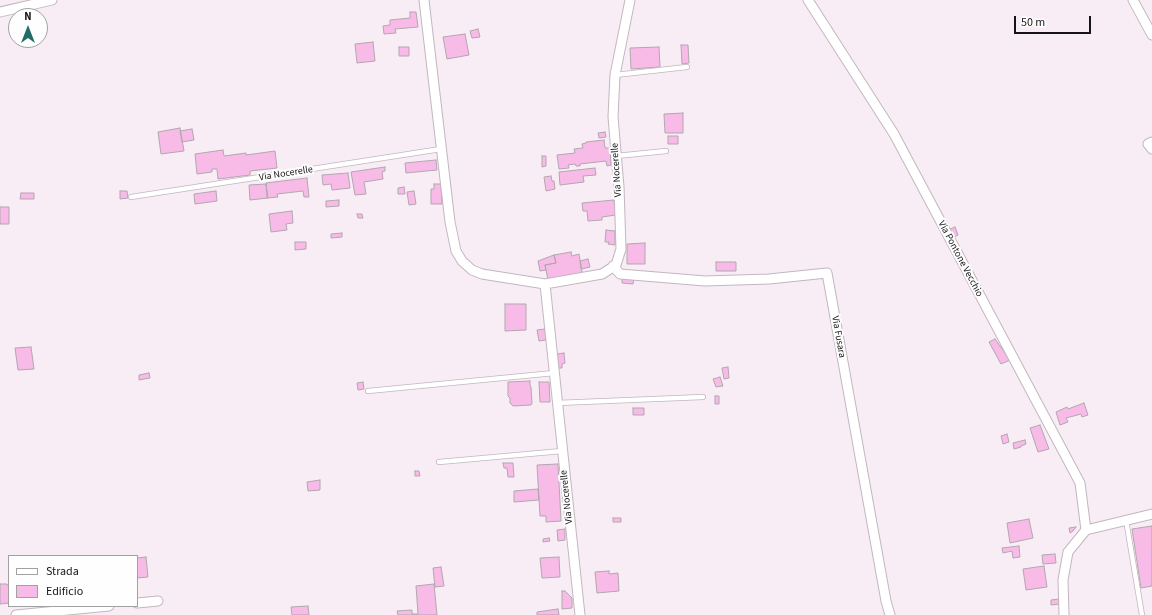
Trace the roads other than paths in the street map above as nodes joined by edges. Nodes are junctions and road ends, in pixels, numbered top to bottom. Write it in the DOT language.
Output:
graph roads {
  1 [pos="52,0"];
  2 [pos="424,0"];
  3 [pos="630,0"];
  4 [pos="808,0"];
  5 [pos="1133,0"];
  6 [pos="24,3"];
  7 [pos="0,12"];
  8 [pos="1152,35"];
  9 [pos="687,67"];
  10 [pos="615,75"];
  11 [pos="1152,142"];
  12 [pos="441,149"];
  13 [pos="1152,149"];
  14 [pos="666,151"];
  15 [pos="616,156"];
  16 [pos="131,198"];
  17 [pos="613,266"];
  18 [pos="544,284"];
  19 [pos="554,373"];
  20 [pos="368,391"];
  21 [pos="703,397"];
  22 [pos="557,403"];
  23 [pos="562,451"];
  24 [pos="439,462"];
  25 [pos="1152,514"];
  26 [pos="1126,520"];
  27 [pos="1086,530"];
  28 [pos="158,601"];
  29 [pos="138,603"];
  30 [pos="99,607"];
  31 [pos="16,615"];
  32 [pos="580,615"];
  33 [pos="890,615"];
  34 [pos="1064,615"];
  35 [pos="1142,615"];
  1 -- 6 [label="street"];
  2 -- 12 [label="street"];
  3 -- 10 [label="street, Via Nocerelle"];
  4 -- 27 [label="street, Via Pontone Vecchio"];
  5 -- 8 [label="street"];
  6 -- 7 [label="street"];
  9 -- 10 [label="lane"];
  10 -- 15 [label="street, Via Nocerelle"];
  11 -- 13 [label="street"];
  12 -- 16 [label="lane, Via Nocerelle"];
  12 -- 18 [label="street"];
  14 -- 15 [label="lane"];
  15 -- 17 [label="street, Via Nocerelle"];
  17 -- 18 [label="street"];
  17 -- 33 [label="street, Via Fusara"];
  18 -- 19 [label="street, Via Nocerelle"];
  19 -- 20 [label="lane"];
  19 -- 22 [label="street, Via Nocerelle"];
  21 -- 22 [label="lane"];
  22 -- 23 [label="street, Via Nocerelle"];
  23 -- 24 [label="lane"];
  23 -- 32 [label="street, Via Nocerelle"];
  25 -- 26 [label="street"];
  26 -- 27 [label="street"];
  26 -- 35 [label="lane"];
  27 -- 34 [label="street"];
  28 -- 29 [label="street"];
  30 -- 31 [label="street"];
}
